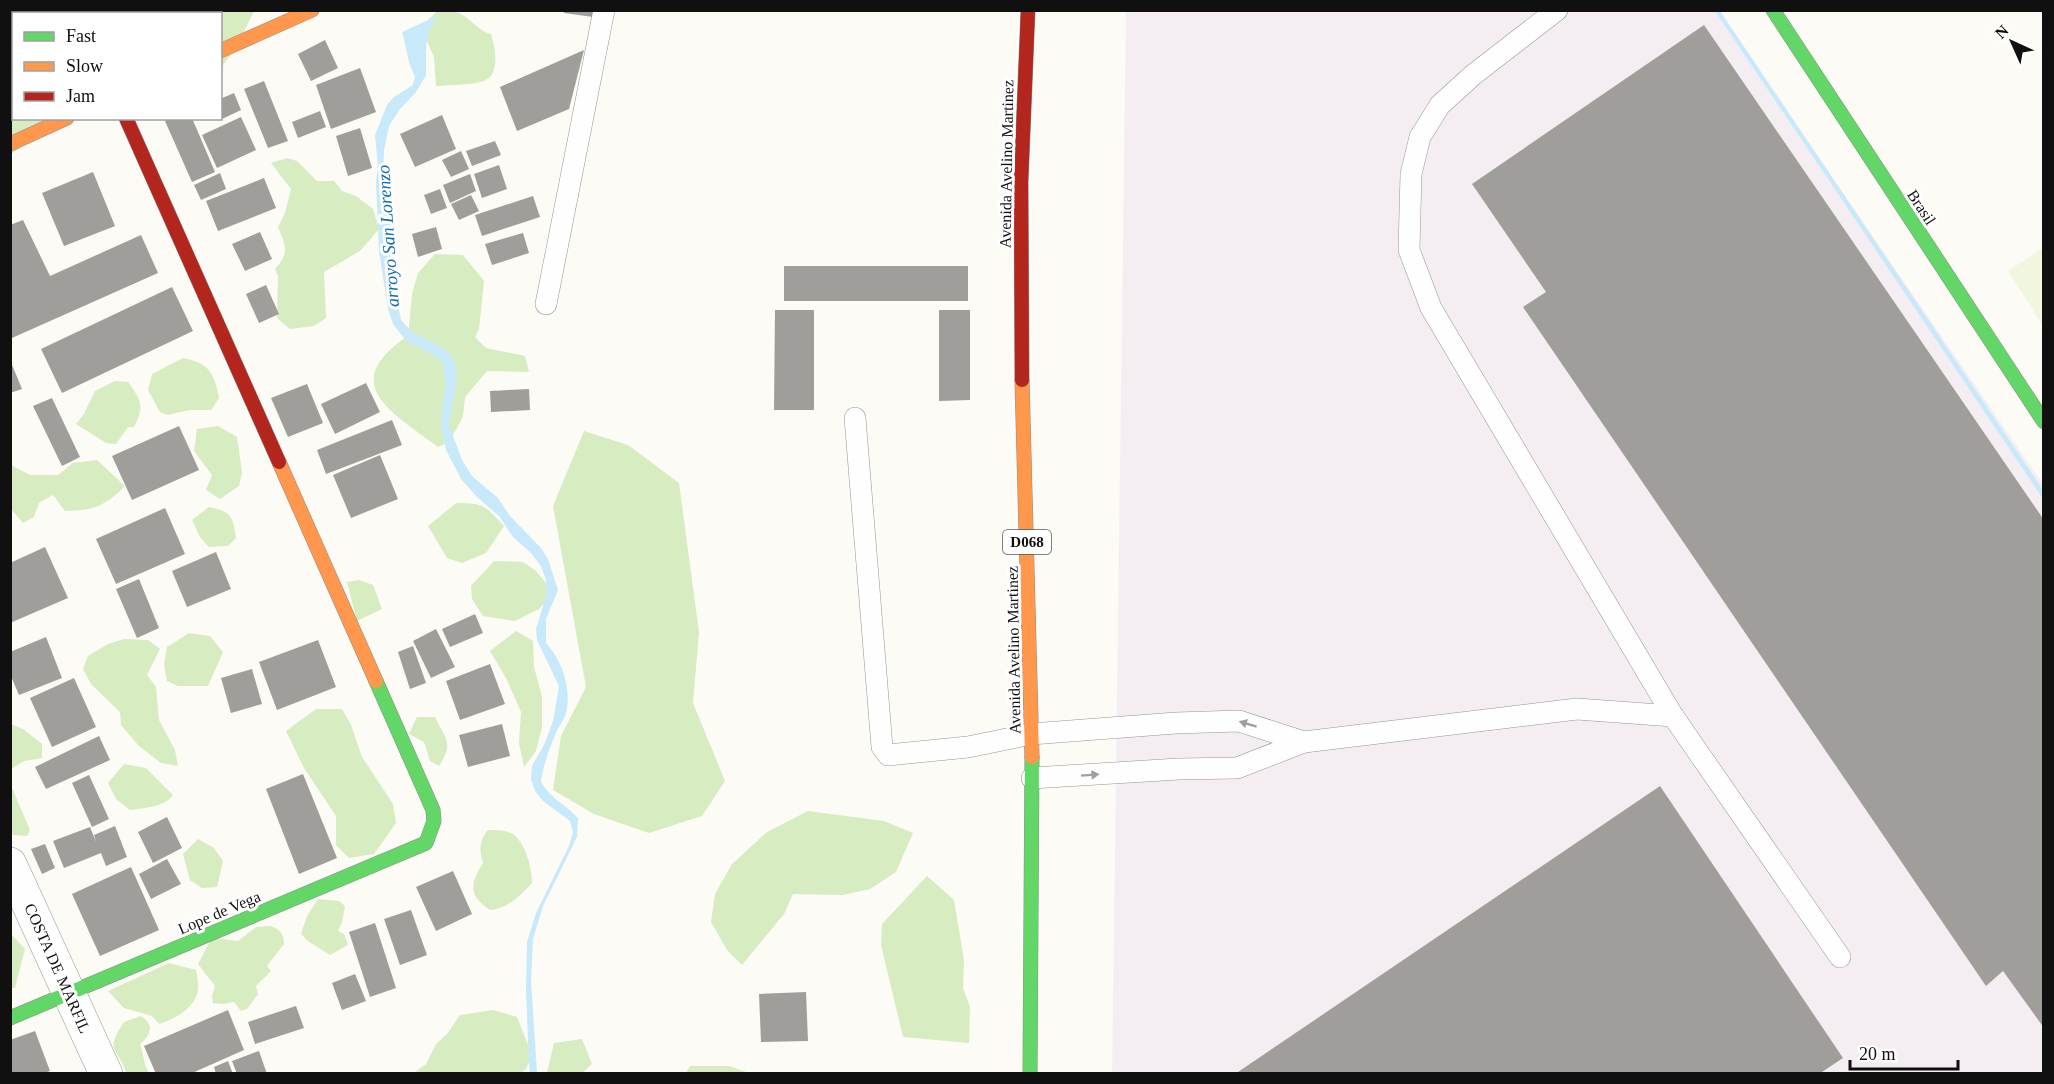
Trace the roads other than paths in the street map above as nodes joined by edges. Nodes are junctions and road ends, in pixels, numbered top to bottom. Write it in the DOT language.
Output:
graph roads {
  1 [pos="312,10"];
  2 [pos="604,10"];
  3 [pos="1028,10"];
  4 [pos="1557,10"];
  5 [pos="1773,10"];
  6 [pos="222,50"];
  7 [pos="63,120"];
  8 [pos="127,120"];
  9 [pos="10,144"];
  10 [pos="546,304"];
  11 [pos="855,418"];
  12 [pos="2043,422"];
  13 [pos="1673,716"];
  14 [pos="1031,734"];
  15 [pos="1304,742"];
  16 [pos="1032,778"];
  17 [pos="10,864"];
  18 [pos="1840,957"];
  19 [pos="70,992"];
  20 [pos="10,1018"];
  21 [pos="106,1074"];
  22 [pos="1030,1074"];
  1 -- 6 [label="main road"];
  2 -- 10 [label="lane"];
  3 -- 14 [label="main road, Avenida Avelino Martinez / D068"];
  4 -- 13 [label="lane"];
  5 -- 12 [label="main road, Brasil"];
  7 -- 9 [label="main road"];
  8 -- 19 [label="main road, Lope de Vega"];
  11 -- 14 [label="lane"];
  13 -- 15 [label="lane"];
  13 -- 18 [label="lane"];
  15 -- 14 [label="lane, one-way"];
  14 -- 16 [label="main road, Avenida Avelino Martinez / D068"];
  16 -- 15 [label="lane, one-way"];
  16 -- 22 [label="main road, Avenida Avelino Martinez / D068"];
  17 -- 19 [label="street, COSTA DE MARFIL"];
  19 -- 20 [label="main road, Lope de Vega"];
  19 -- 21 [label="street, COSTA DE MARFIL"];
}
